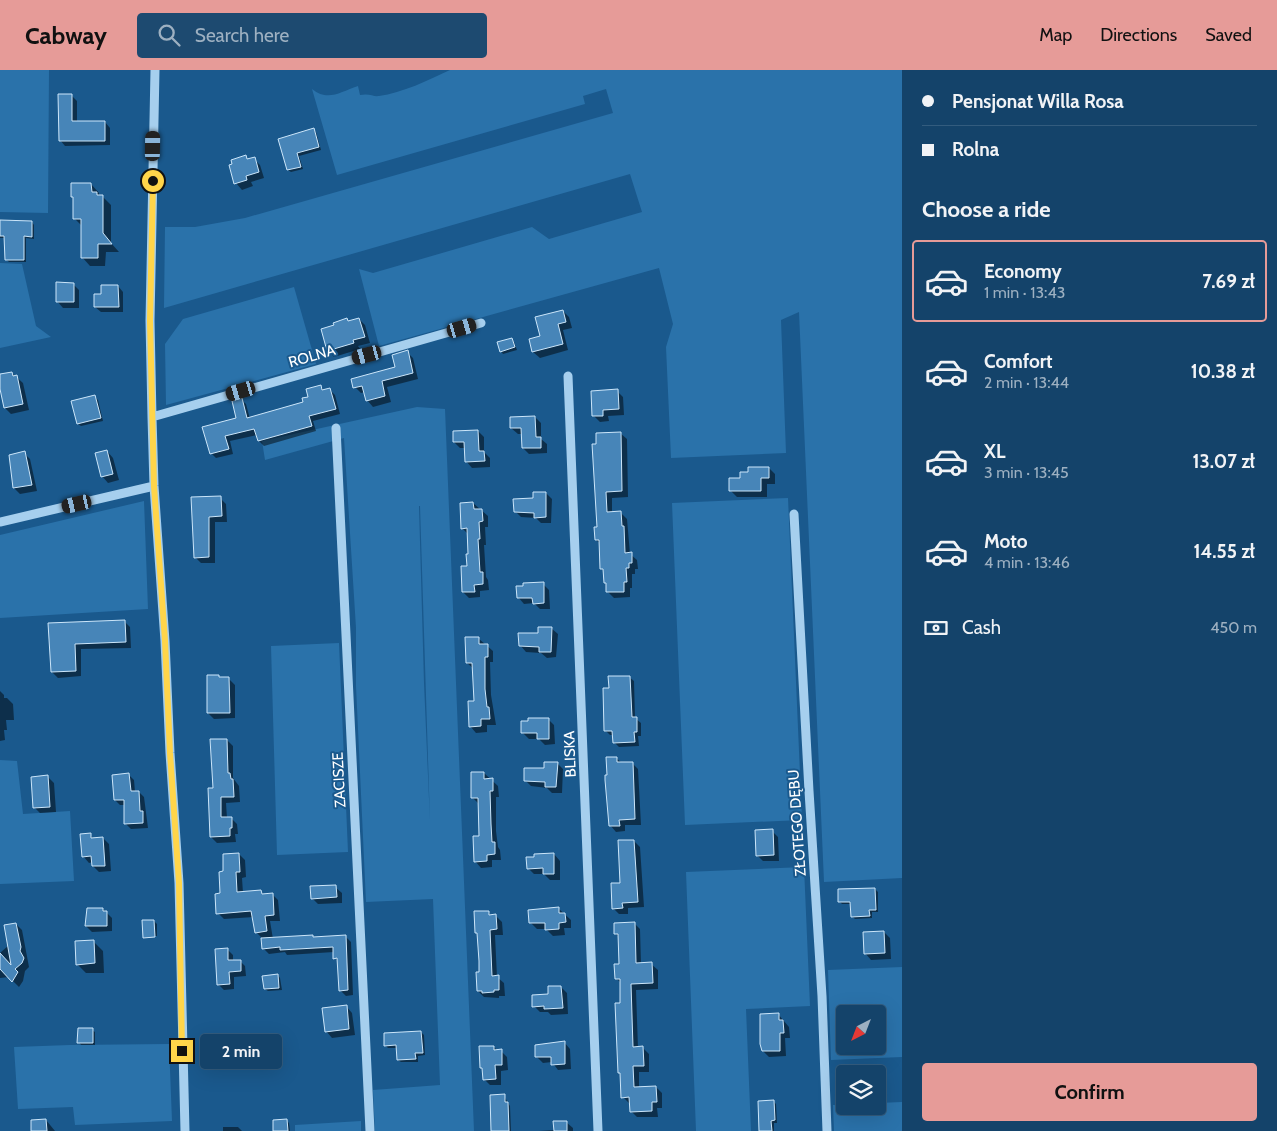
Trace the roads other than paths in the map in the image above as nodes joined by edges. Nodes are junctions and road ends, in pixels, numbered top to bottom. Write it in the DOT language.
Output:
graph roads {
  1 [pos="154,70"];
  2 [pos="481,323"];
  3 [pos="568,376"];
  4 [pos="152,417"];
  5 [pos="336,428"];
  6 [pos="154,486"];
  7 [pos="794,514"];
  8 [pos="0,522"];
  9 [pos="185,1131"];
  10 [pos="370,1131"];
  11 [pos="598,1131"];
  12 [pos="828,1131"];
  1 -- 4 [label="street"];
  2 -- 4 [label="street, ROLNA"];
  3 -- 11 [label="street, BLISKA"];
  4 -- 6 [label="street"];
  5 -- 10 [label="street, ZACISZE"];
  6 -- 8 [label="street"];
  6 -- 9 [label="street"];
  7 -- 12 [label="street, ZŁOTEGO DĘBU"];
}
